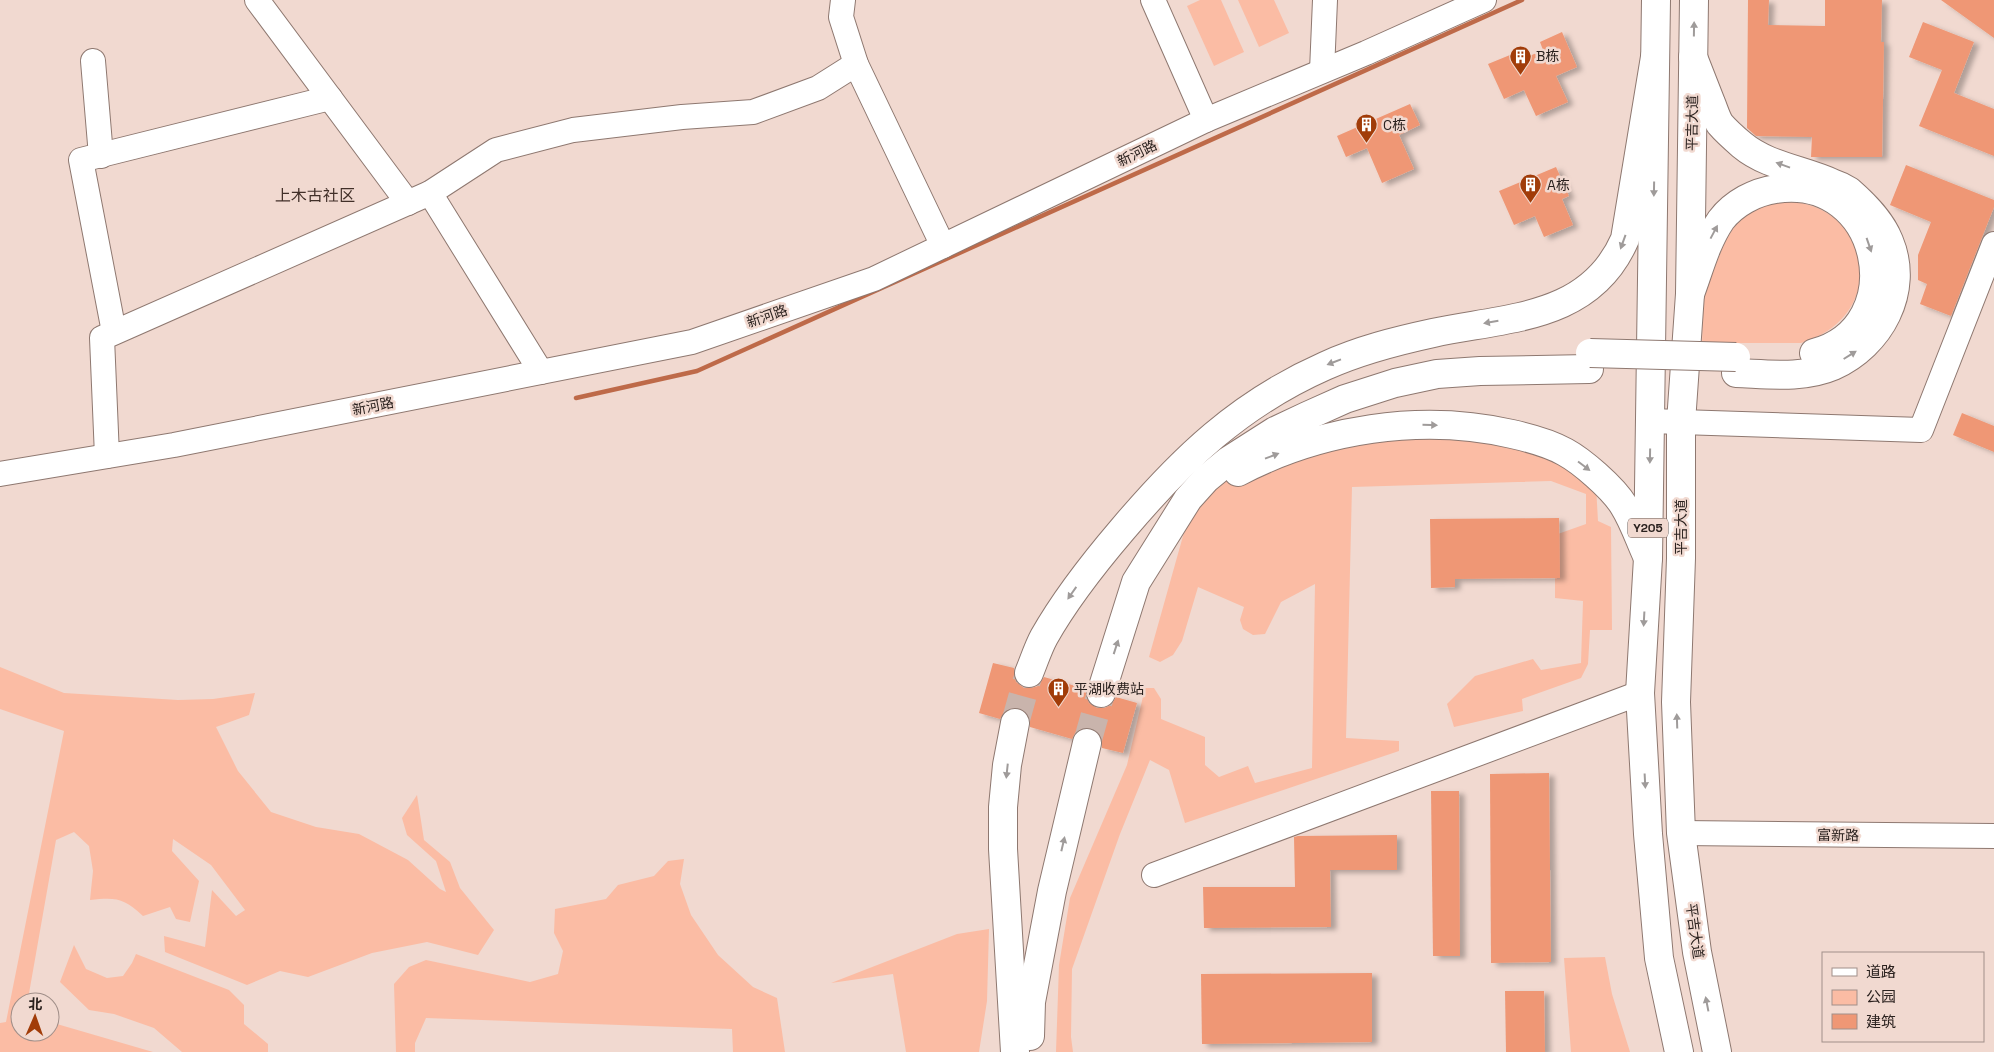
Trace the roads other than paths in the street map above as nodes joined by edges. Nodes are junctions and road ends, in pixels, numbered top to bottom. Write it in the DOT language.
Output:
graph roads {
  1 [pos="257,0"];
  2 [pos="842,0"];
  3 [pos="1153,0"];
  4 [pos="1325,0"];
  5 [pos="1484,0"];
  6 [pos="1656,0"];
  7 [pos="1694,0"];
  8 [pos="1655,57"];
  9 [pos="1693,57"];
  10 [pos="93,61"];
  11 [pos="856,64"];
  12 [pos="1322,71"];
  13 [pos="330,98"];
  14 [pos="1206,120"];
  15 [pos="101,156"];
  16 [pos="430,193"];
  17 [pos="408,203"];
  18 [pos="1994,244"];
  19 [pos="943,246"];
  20 [pos="1690,294"];
  21 [pos="114,332"];
  22 [pos="1590,361"];
  23 [pos="1736,365"];
  24 [pos="541,372"];
  25 [pos="1650,421"];
  26 [pos="1681,422"];
  27 [pos="107,456"];
  28 [pos="0,474"];
  29 [pos="1648,558"];
  30 [pos="1090,567"];
  31 [pos="1136,582"];
  32 [pos="1029,672"];
  33 [pos="1101,693"];
  34 [pos="1640,693"];
  35 [pos="1015,723"];
  36 [pos="1087,743"];
  37 [pos="1681,833"];
  38 [pos="1994,836"];
  39 [pos="1154,875"];
  40 [pos="1052,891"];
  41 [pos="1006,892"];
  42 [pos="1003,1052"];
  43 [pos="1015,1052"];
  44 [pos="1030,1052"];
  45 [pos="1044,1052"];
  46 [pos="1679,1052"];
  47 [pos="1717,1052"];
  1 -- 13 [label="street"];
  2 -- 11 [label="street"];
  3 -- 14 [label="street"];
  4 -- 12 [label="street"];
  5 -- 12 [label="street, 新河路"];
  6 -- 8 [label="main road, Y205"];
  9 -- 7 [label="main road, 平吉大道 / Y205, one-way"];
  8 -- 25 [label="main road, Y205, one-way"];
  8 -- 30 [label="main road, one-way"];
  9 -- 20 [label="main road, 平吉大道 / Y205"];
  23 -- 9 [label="main road, one-way"];
  10 -- 15 [label="street"];
  11 -- 16 [label="street"];
  11 -- 19 [label="street"];
  12 -- 14 [label="street, 新河路"];
  13 -- 15 [label="street"];
  13 -- 17 [label="street"];
  14 -- 19 [label="street, 新河路"];
  15 -- 21 [label="street"];
  16 -- 17 [label="street"];
  16 -- 24 [label="street"];
  17 -- 21 [label="street"];
  18 -- 26 [label="street"];
  19 -- 24 [label="street, 新河路"];
  20 -- 23 [label="main road, one-way"];
  20 -- 26 [label="main road, 平吉大道 / Y205"];
  21 -- 27 [label="street"];
  22 -- 23 [label="main road"];
  22 -- 30 [label="main road"];
  22 -- 31 [label="main road"];
  24 -- 27 [label="street, 新河路"];
  25 -- 26 [label="street"];
  25 -- 29 [label="main road, Y205, one-way"];
  37 -- 26 [label="main road, 平吉大道 / Y205, one-way"];
  27 -- 28 [label="street, 新河路"];
  31 -- 29 [label="main road, one-way"];
  29 -- 34 [label="main road, Y205, one-way"];
  30 -- 32 [label="main road, one-way"];
  33 -- 31 [label="main road, one-way"];
  34 -- 39 [label="street"];
  34 -- 46 [label="main road, Y205, one-way"];
  35 -- 41 [label="main road, one-way"];
  40 -- 36 [label="main road, one-way"];
  37 -- 38 [label="street, 富新路"];
  47 -- 37 [label="main road, 平吉大道 / Y205, one-way"];
  40 -- 44 [label="main road"];
  40 -- 45 [label="main road"];
  41 -- 42 [label="main road"];
  41 -- 43 [label="main road"];
}
